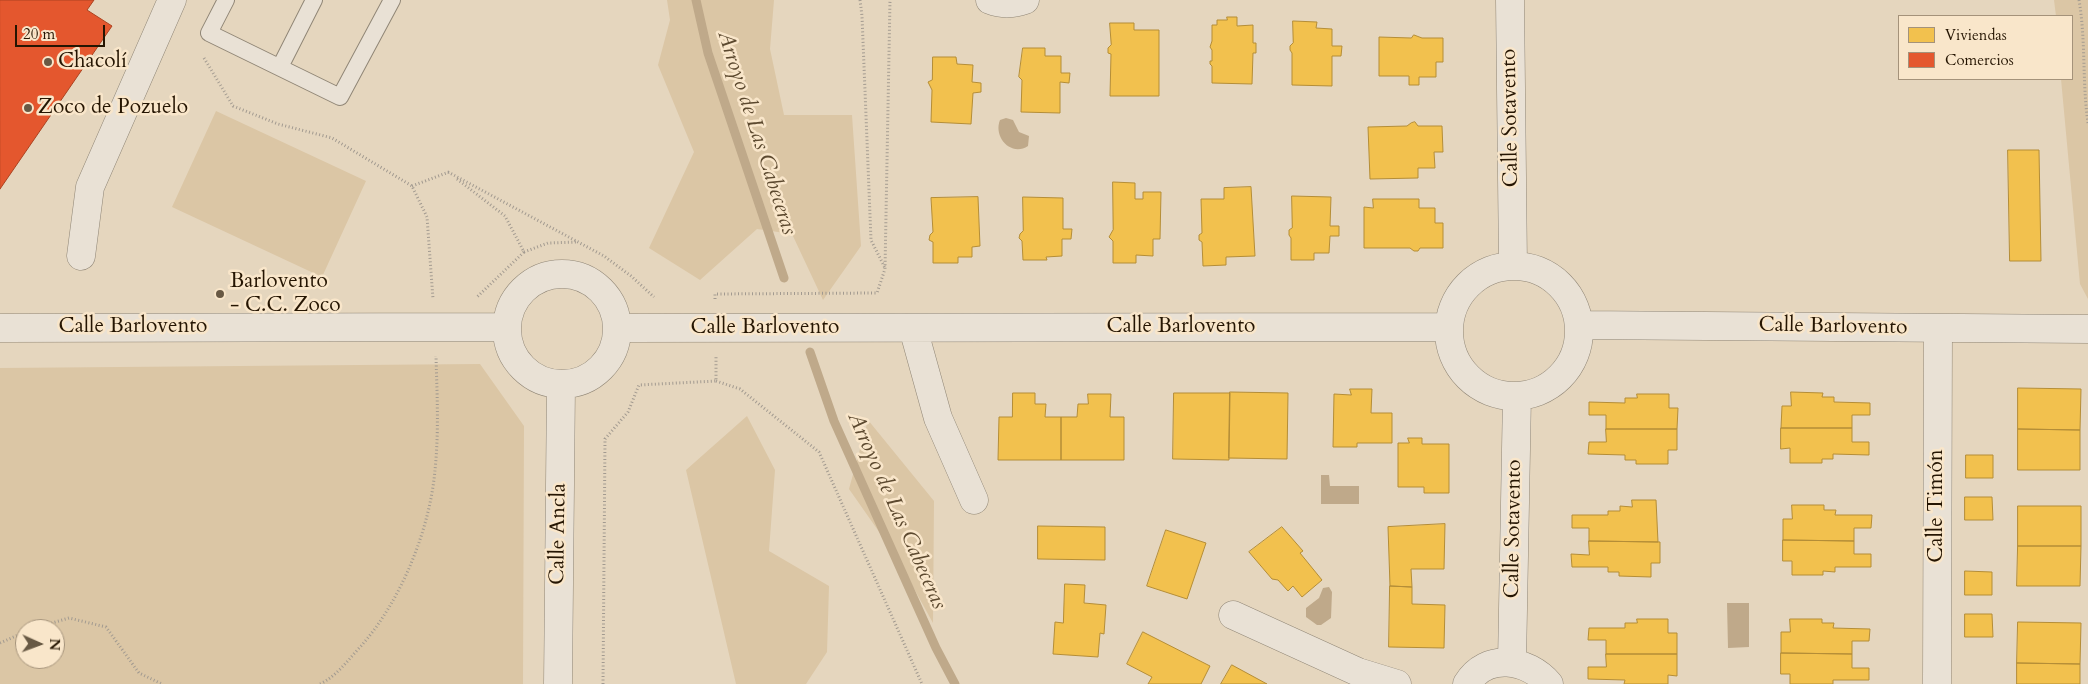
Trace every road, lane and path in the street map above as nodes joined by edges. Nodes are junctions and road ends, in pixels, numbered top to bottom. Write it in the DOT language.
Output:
graph roads {
  1 [pos="172,0"];
  2 [pos="226,0"];
  3 [pos="314,0"];
  4 [pos="392,0"];
  5 [pos="860,0"];
  6 [pos="990,0"];
  7 [pos="1026,0"];
  8 [pos="1510,0"];
  9 [pos="2079,0"];
  10 [pos="200,50"];
  11 [pos="280,68"];
  12 [pos="2088,123"];
  13 [pos="448,172"];
  14 [pos="412,186"];
  15 [pos="577,242"];
  16 [pos="524,252"];
  17 [pos="81,256"];
  18 [pos="1512,265"];
  19 [pos="885,269"];
  20 [pos="660,297"];
  21 [pos="442,300"];
  22 [pos="474,300"];
  23 [pos="706,300"];
  24 [pos="715,300"];
  25 [pos="1579,324"];
  26 [pos="435,327"];
  27 [pos="507,327"];
  28 [pos="1449,327"];
  29 [pos="0,328"];
  30 [pos="617,328"];
  31 [pos="913,328"];
  32 [pos="1938,328"];
  33 [pos="2088,329"];
  34 [pos="716,381"];
  35 [pos="561,384"];
  36 [pos="1517,396"];
  37 [pos="974,500"];
  38 [pos="1233,615"];
  39 [pos="65,619"];
  40 [pos="15,637"];
  41 [pos="0,644"];
  42 [pos="1512,662"];
  43 [pos="162,684"];
  44 [pos="320,684"];
  45 [pos="558,684"];
  46 [pos="922,684"];
  47 [pos="1397,684"];
  48 [pos="1467,684"];
  49 [pos="1549,684"];
  50 [pos="1937,684"];
  1 -- 17 [label="street"];
  2 -- 11 [label="lane"];
  3 -- 11 [label="lane"];
  4 -- 11 [label="lane"];
  5 -- 19 [label="path"];
  6 -- 7 [label="street"];
  8 -- 18 [label="street, Calle Sotavento"];
  9 -- 12 [label="path"];
  10 -- 14 [label="path"];
  13 -- 14 [label="path"];
  13 -- 15 [label="path"];
  13 -- 16 [label="path"];
  14 -- 21 [label="path"];
  15 -- 16 [label="path"];
  15 -- 20 [label="path"];
  16 -- 22 [label="path"];
  18 -- 25 [label="street"];
  18 -- 28 [label="street"];
  23 -- 24 [label="path"];
  25 -- 32 [label="street, Calle Barlovento"];
  25 -- 36 [label="street"];
  26 -- 27 [label="street, Calle Barlovento"];
  26 -- 29 [label="street, Calle Barlovento"];
  26 -- 44 [label="path"];
  27 -- 30 [label="street"];
  27 -- 35 [label="street"];
  28 -- 31 [label="street, Calle Barlovento"];
  28 -- 36 [label="street"];
  30 -- 31 [label="street, Calle Barlovento"];
  30 -- 35 [label="street"];
  31 -- 37 [label="street"];
  32 -- 33 [label="street, Calle Barlovento"];
  32 -- 50 [label="street, Calle Timón"];
  34 -- 46 [label="path"];
  35 -- 45 [label="street, Calle Ancla"];
  36 -- 42 [label="street, Calle Sotavento"];
  38 -- 47 [label="street"];
  39 -- 43 [label="path"];
  40 -- 41 [label="path"];
  42 -- 48 [label="street"];
  42 -- 49 [label="street"];
}
